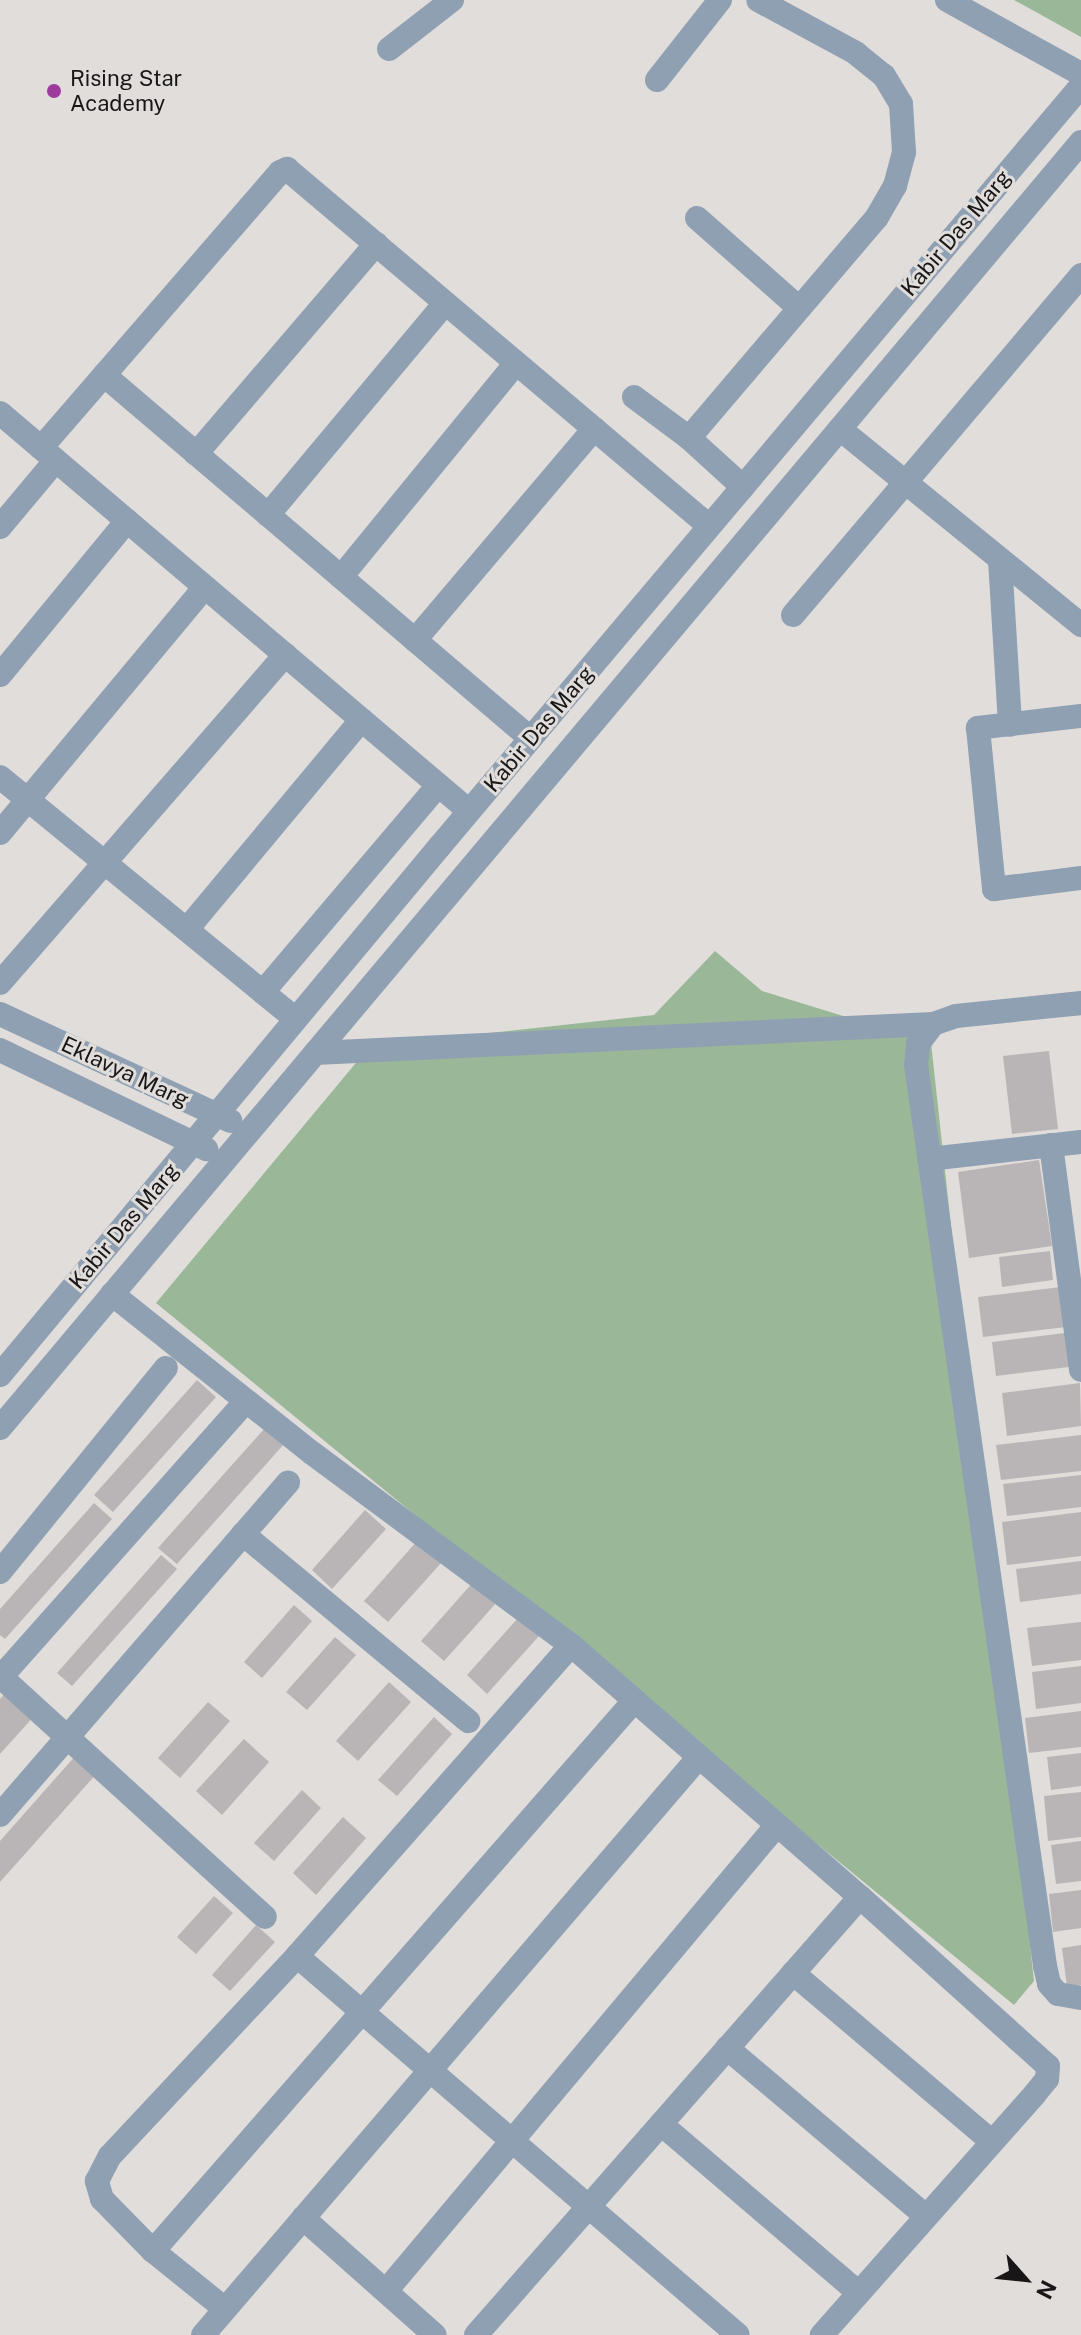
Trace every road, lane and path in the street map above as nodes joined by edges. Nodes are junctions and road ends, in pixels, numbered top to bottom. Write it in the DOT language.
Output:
graph roads {
  1 [pos="452,0"];
  2 [pos="720,0"];
  3 [pos="758,0"];
  4 [pos="947,0"];
  5 [pos="389,49"];
  6 [pos="1081,74"];
  7 [pos="657,80"];
  8 [pos="1081,86"];
  9 [pos="1081,142"];
  10 [pos="697,218"];
  11 [pos="376,244"];
  12 [pos="1081,275"];
  13 [pos="445,303"];
  14 [pos="799,308"];
  15 [pos="516,363"];
  16 [pos="104,375"];
  17 [pos="634,397"];
  18 [pos="0,413"];
  19 [pos="594,429"];
  20 [pos="840,429"];
  21 [pos="689,438"];
  22 [pos="48,454"];
  23 [pos="196,454"];
  24 [pos="905,483"];
  25 [pos="743,487"];
  26 [pos="268,515"];
  27 [pos="127,521"];
  28 [pos="709,526"];
  29 [pos="0,527"];
  30 [pos="1000,560"];
  31 [pos="341,577"];
  32 [pos="205,587"];
  33 [pos="793,615"];
  34 [pos="1081,625"];
  35 [pos="415,640"];
  36 [pos="285,655"];
  37 [pos="0,675"];
  38 [pos="1081,716"];
  39 [pos="361,720"];
  40 [pos="1010,725"];
  41 [pos="530,738"];
  42 [pos="0,777"];
  43 [pos="438,786"];
  44 [pos="28,800"];
  45 [pos="469,811"];
  46 [pos="0,833"];
  47 [pos="103,862"];
  48 [pos="1081,878"];
  49 [pos="188,928"];
  50 [pos="0,983"];
  51 [pos="263,992"];
  52 [pos="1081,1003"];
  53 [pos="0,1014"];
  54 [pos="296,1019"];
  55 [pos="933,1024"];
  56 [pos="0,1050"];
  57 [pos="315,1053"];
  58 [pos="216,1115"];
  59 [pos="250,1130"];
  60 [pos="1081,1142"];
  61 [pos="193,1143"];
  62 [pos="1051,1145"];
  63 [pos="226,1159"];
  64 [pos="929,1159"];
  65 [pos="112,1294"];
  66 [pos="166,1368"];
  67 [pos="1081,1370"];
  68 [pos="0,1375"];
  69 [pos="246,1401"];
  70 [pos="0,1428"];
  71 [pos="288,1483"];
  72 [pos="243,1534"];
  73 [pos="0,1572"];
  74 [pos="571,1645"];
  75 [pos="0,1676"];
  76 [pos="634,1701"];
  77 [pos="468,1721"];
  78 [pos="71,1737"];
  79 [pos="699,1757"];
  80 [pos="0,1815"];
  81 [pos="777,1825"];
  82 [pos="860,1897"];
  83 [pos="265,1917"];
  84 [pos="297,1956"];
  85 [pos="793,1973"];
  86 [pos="1081,1998"];
  87 [pos="363,2013"];
  88 [pos="727,2048"];
  89 [pos="430,2071"];
  90 [pos="661,2124"];
  91 [pos="512,2141"];
  92 [pos="991,2141"];
  93 [pos="588,2207"];
  94 [pos="926,2216"];
  95 [pos="303,2218"];
  96 [pos="153,2251"];
  97 [pos="386,2291"];
  98 [pos="859,2293"];
  99 [pos="225,2309"];
  100 [pos="203,2335"];
  101 [pos="435,2335"];
  102 [pos="476,2335"];
  103 [pos="738,2335"];
  104 [pos="822,2335"];
  1 -- 5 [label="street"];
  2 -- 7 [label="street"];
  3 -- 14 [label="street"];
  4 -- 6 [label="street"];
  8 -- 25 [label="street, Kabir Das Marg"];
  9 -- 20 [label="street, Kabir Das Marg"];
  10 -- 14 [label="street"];
  11 -- 13 [label="street"];
  11 -- 16 [label="street"];
  11 -- 23 [label="street"];
  12 -- 24 [label="street"];
  13 -- 15 [label="street"];
  13 -- 26 [label="street"];
  14 -- 21 [label="street"];
  15 -- 19 [label="street"];
  15 -- 31 [label="street"];
  16 -- 22 [label="street"];
  16 -- 23 [label="street"];
  17 -- 21 [label="street"];
  18 -- 22 [label="street"];
  19 -- 28 [label="street"];
  19 -- 35 [label="street"];
  20 -- 24 [label="street"];
  20 -- 57 [label="street, Kabir Das Marg"];
  21 -- 25 [label="street"];
  22 -- 27 [label="street"];
  22 -- 29 [label="street"];
  23 -- 26 [label="street"];
  24 -- 30 [label="street"];
  24 -- 33 [label="street"];
  25 -- 28 [label="street, Kabir Das Marg"];
  26 -- 31 [label="street"];
  27 -- 32 [label="street"];
  27 -- 37 [label="street"];
  28 -- 41 [label="street, Kabir Das Marg"];
  30 -- 34 [label="street"];
  30 -- 40 [label="street"];
  31 -- 35 [label="street"];
  32 -- 36 [label="street"];
  32 -- 44 [label="street"];
  35 -- 41 [label="street"];
  36 -- 39 [label="street"];
  36 -- 47 [label="street"];
  38 -- 40 [label="street"];
  39 -- 43 [label="street"];
  39 -- 49 [label="street"];
  40 -- 48 [label="street"];
  41 -- 45 [label="street, Kabir Das Marg"];
  42 -- 44 [label="street"];
  43 -- 45 [label="street"];
  43 -- 51 [label="street"];
  44 -- 46 [label="street"];
  44 -- 47 [label="street"];
  45 -- 54 [label="street, Kabir Das Marg"];
  47 -- 49 [label="street"];
  47 -- 50 [label="street"];
  49 -- 51 [label="street"];
  51 -- 54 [label="street"];
  52 -- 55 [label="street"];
  53 -- 58 [label="street, Eklavya Marg"];
  54 -- 58 [label="street, Kabir Das Marg"];
  55 -- 57 [label="street"];
  55 -- 64 [label="street"];
  56 -- 61 [label="street, Eklavya Marg"];
  57 -- 59 [label="street, Kabir Das Marg"];
  58 -- 59 [label="street, Eklavya Marg"];
  58 -- 61 [label="street, Kabir Das Marg"];
  59 -- 63 [label="street, Kabir Das Marg"];
  60 -- 62 [label="street"];
  61 -- 63 [label="street, Eklavya Marg"];
  61 -- 68 [label="street, Kabir Das Marg"];
  62 -- 64 [label="street"];
  62 -- 67 [label="street"];
  63 -- 65 [label="street, Kabir Das Marg"];
  64 -- 86 [label="street"];
  65 -- 69 [label="street"];
  65 -- 70 [label="street, Kabir Das Marg"];
  66 -- 73 [label="street"];
  69 -- 74 [label="street"];
  69 -- 75 [label="street"];
  71 -- 72 [label="street"];
  72 -- 77 [label="street"];
  72 -- 78 [label="street"];
  74 -- 76 [label="street"];
  74 -- 84 [label="street"];
  75 -- 78 [label="street"];
  76 -- 79 [label="street"];
  76 -- 87 [label="street"];
  78 -- 80 [label="street"];
  78 -- 83 [label="street"];
  79 -- 81 [label="street"];
  79 -- 89 [label="street"];
  81 -- 82 [label="street"];
  81 -- 91 [label="street"];
  82 -- 85 [label="street"];
  82 -- 92 [label="street"];
  84 -- 87 [label="street"];
  84 -- 96 [label="street"];
  85 -- 88 [label="street"];
  85 -- 92 [label="street"];
  87 -- 89 [label="street"];
  87 -- 96 [label="street"];
  88 -- 90 [label="street"];
  88 -- 94 [label="street"];
  89 -- 91 [label="street"];
  89 -- 95 [label="street"];
  90 -- 93 [label="street"];
  90 -- 98 [label="street"];
  91 -- 93 [label="street"];
  91 -- 97 [label="street"];
  92 -- 94 [label="street"];
  93 -- 102 [label="street"];
  93 -- 103 [label="street"];
  94 -- 98 [label="street"];
  95 -- 97 [label="street"];
  95 -- 99 [label="street"];
  96 -- 99 [label="street"];
  97 -- 101 [label="street"];
  98 -- 104 [label="street"];
  99 -- 100 [label="street"];
}
